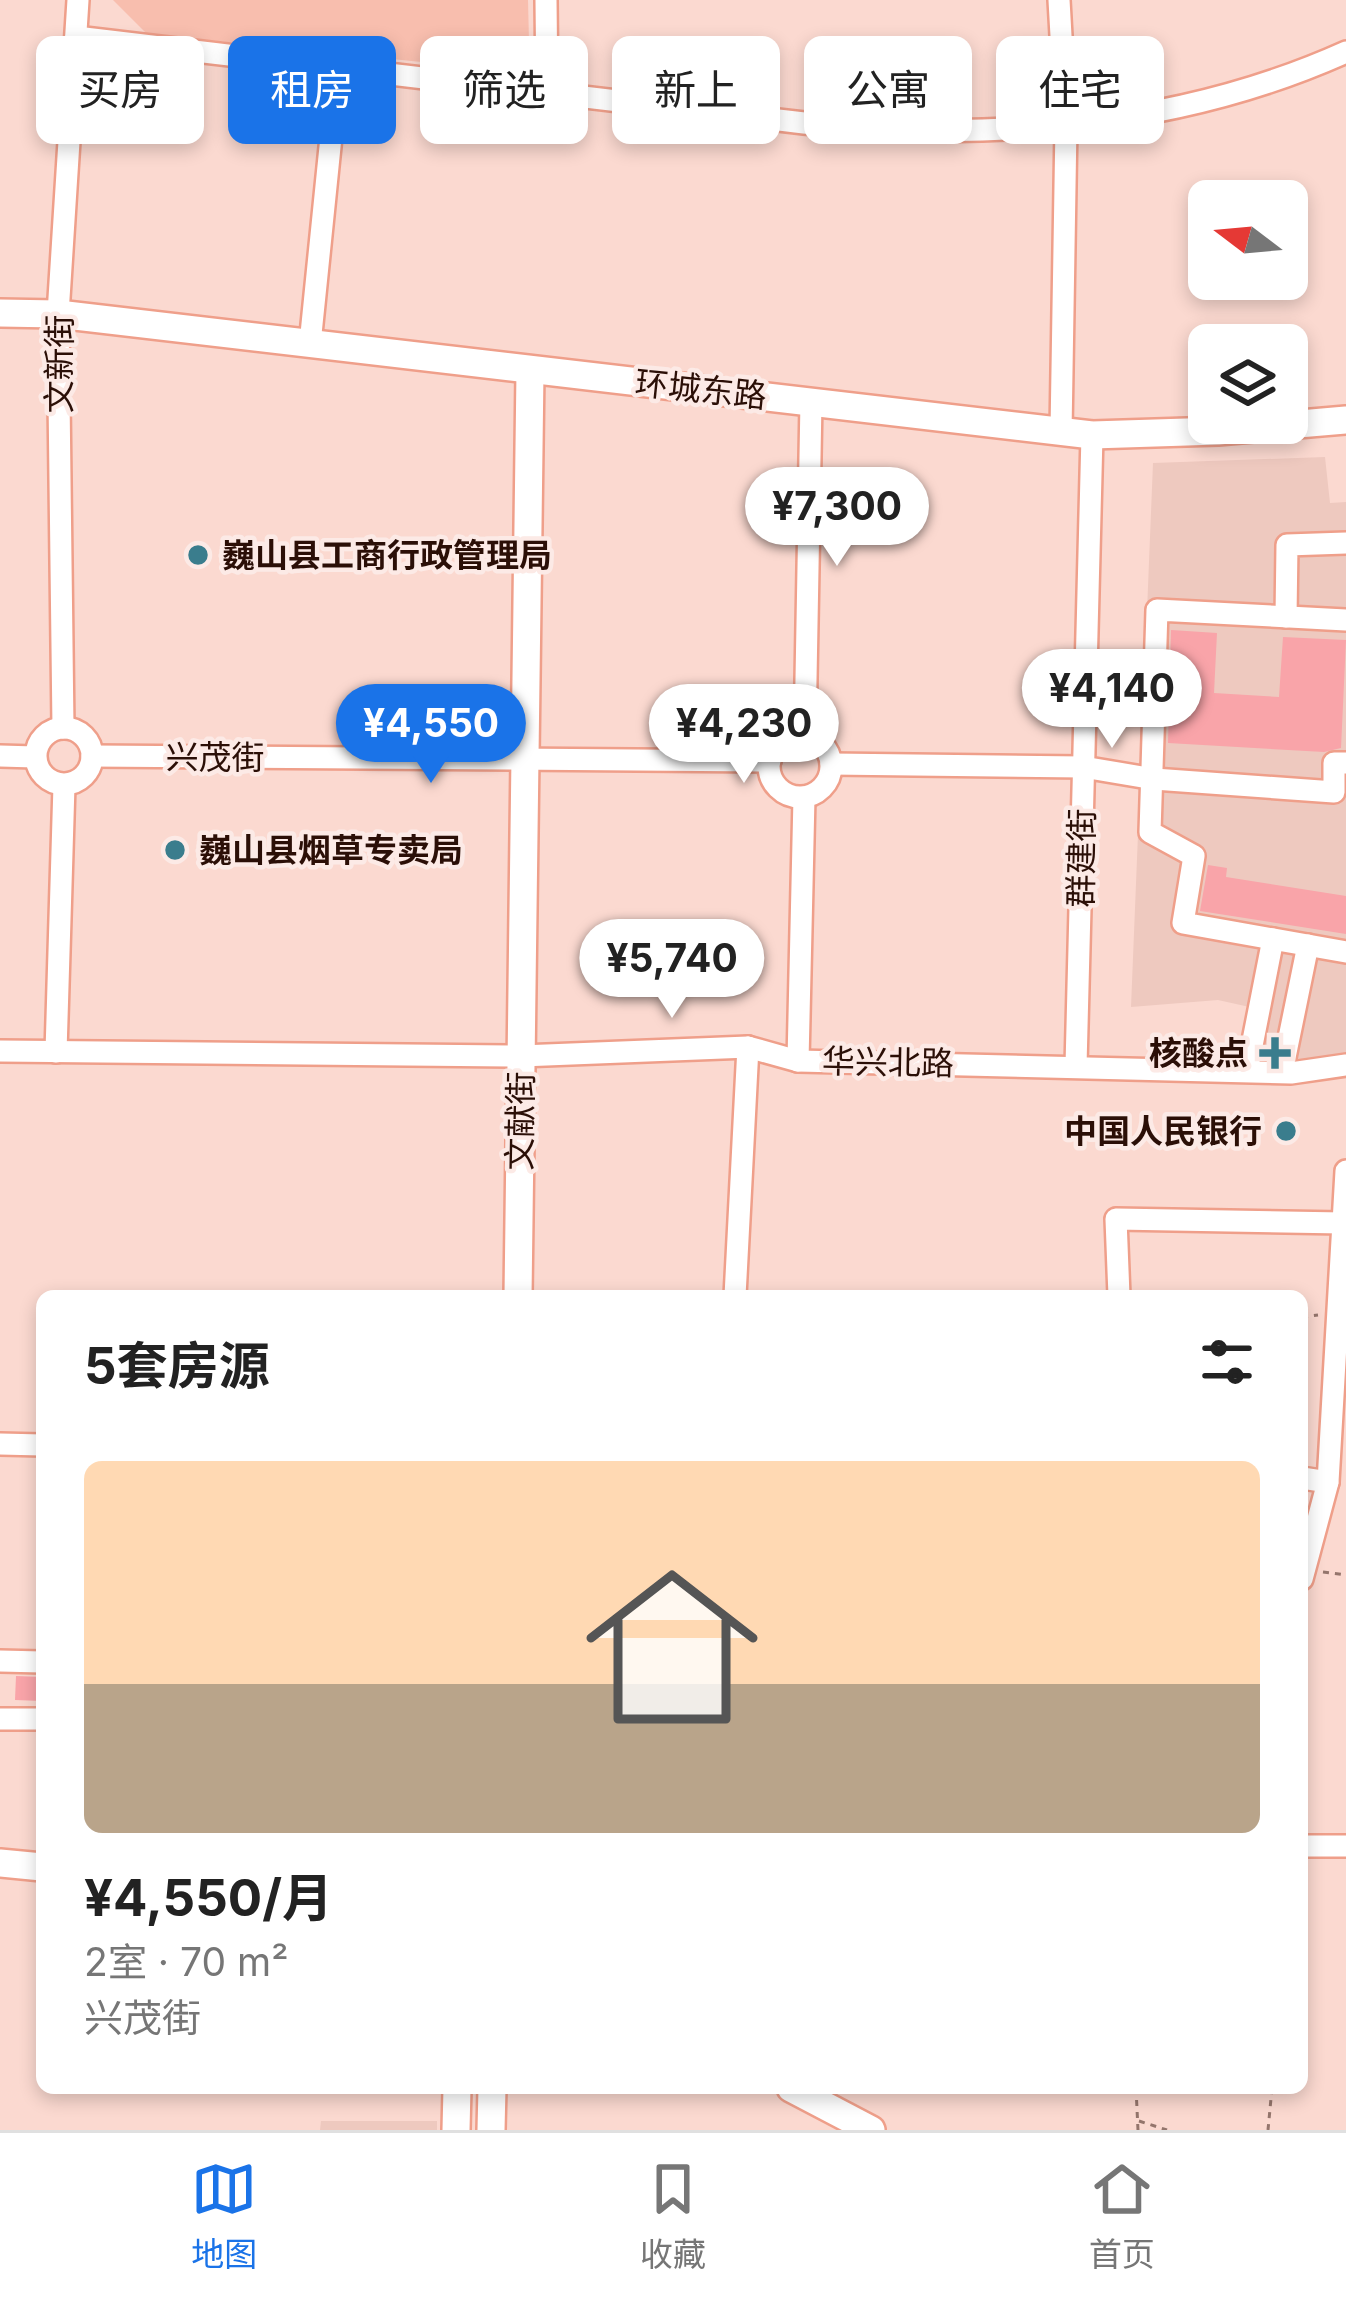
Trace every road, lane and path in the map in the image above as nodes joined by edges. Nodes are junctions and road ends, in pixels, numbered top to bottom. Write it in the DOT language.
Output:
graph roads {
  1 [pos="77,0"];
  2 [pos="546,0"];
  3 [pos="1059,0"];
  4 [pos="76,36"];
  5 [pos="546,36"];
  6 [pos="1061,36"];
  7 [pos="1346,52"];
  8 [pos="588,97"];
  9 [pos="1164,107"];
  10 [pos="996,129"];
  11 [pos="69,144"];
  12 [pos="330,144"];
  13 [pos="1066,144"];
  14 [pos="0,313"];
  15 [pos="58,314"];
  16 [pos="310,344"];
  17 [pos="530,370"];
  18 [pos="811,401"];
  19 [pos="1346,420"];
  20 [pos="1061,432"];
  21 [pos="1092,435"];
  22 [pos="1346,543"];
  23 [pos="1286,617"];
  24 [pos="1346,620"];
  25 [pos="63,728"];
  26 [pos="805,735"];
  27 [pos="0,756"];
  28 [pos="92,756"];
  29 [pos="35,757"];
  30 [pos="1342,757"];
  31 [pos="525,758"];
  32 [pos="770,761"];
  33 [pos="831,764"];
  34 [pos="1083,767"];
  35 [pos="1154,779"];
  36 [pos="64,785"];
  37 [pos="804,797"];
  38 [pos="1273,939"];
  39 [pos="1307,945"];
  40 [pos="1346,952"];
  41 [pos="748,1047"];
  42 [pos="0,1052"];
  43 [pos="56,1052"];
  44 [pos="521,1056"];
  45 [pos="798,1060"];
  46 [pos="1346,1065"];
  47 [pos="1076,1066"];
  48 [pos="1246,1071"];
  49 [pos="1282,1072"];
  50 [pos="1346,1171"];
  51 [pos="1343,1223"];
  52 [pos="518,1290"];
  53 [pos="736,1290"];
  54 [pos="1119,1290"];
  55 [pos="0,1444"];
  56 [pos="36,1445"];
  57 [pos="1308,1479"];
  58 [pos="1328,1482"];
  59 [pos="1308,1557"];
  60 [pos="0,1661"];
  61 [pos="36,1661"];
  62 [pos="0,1719"];
  63 [pos="36,1719"];
  64 [pos="1308,1846"];
  65 [pos="1346,1846"];
  66 [pos="0,1863"];
  67 [pos="36,1866"];
  68 [pos="457,2094"];
  69 [pos="492,2094"];
  70 [pos="802,2094"];
  71 [pos="1136,2094"];
  72 [pos="1271,2094"];
  73 [pos="1138,2120"];
  74 [pos="457,2130"];
  75 [pos="491,2130"];
  76 [pos="871,2130"];
  77 [pos="1138,2130"];
  78 [pos="1167,2130"];
  79 [pos="1268,2130"];
  1 -- 4 [label="street, 文新街"];
  2 -- 5 [label="street"];
  3 -- 6 [label="street"];
  7 -- 9 [label="street"];
  8 -- 10 [label="street"];
  11 -- 15 [label="street, 文新街"];
  12 -- 16 [label="street"];
  13 -- 20 [label="street"];
  14 -- 15 [label="main road, 环城东路"];
  15 -- 16 [label="main road, 环城东路"];
  15 -- 25 [label="street, 文新街"];
  16 -- 17 [label="main road, 环城东路"];
  17 -- 18 [label="main road, 环城东路"];
  17 -- 31 [label="main road, 文献街"];
  18 -- 20 [label="main road, 环城东路"];
  18 -- 26 [label="street"];
  19 -- 21 [label="main road, 环城东路"];
  20 -- 21 [label="main road, 环城东路"];
  21 -- 34 [label="street, 群建街"];
  22 -- 23 [label="street"];
  23 -- 24 [label="street"];
  23 -- 35 [label="street"];
  25 -- 28 [label="street"];
  25 -- 29 [label="street"];
  26 -- 32 [label="street"];
  26 -- 33 [label="street"];
  27 -- 29 [label="street"];
  28 -- 31 [label="street, 兴茂街"];
  28 -- 36 [label="street"];
  29 -- 36 [label="street"];
  30 -- 35 [label="street"];
  31 -- 32 [label="street, 兴茂街"];
  31 -- 44 [label="main road, 文献街"];
  32 -- 37 [label="street"];
  33 -- 34 [label="street"];
  33 -- 37 [label="street"];
  34 -- 35 [label="street"];
  34 -- 47 [label="street, 群建街"];
  35 -- 38 [label="street"];
  36 -- 43 [label="street"];
  37 -- 45 [label="street"];
  38 -- 39 [label="street"];
  38 -- 48 [label="street"];
  39 -- 40 [label="street"];
  39 -- 49 [label="street"];
  41 -- 44 [label="street, 华兴北路"];
  41 -- 45 [label="street, 华兴北路"];
  41 -- 53 [label="street"];
  42 -- 43 [label="street, 华兴北路"];
  43 -- 44 [label="street, 华兴北路"];
  44 -- 52 [label="main road, 文献街"];
  45 -- 47 [label="street, 华兴北路"];
  46 -- 49 [label="street, 华兴北路"];
  47 -- 48 [label="street, 华兴北路"];
  48 -- 49 [label="street, 华兴北路"];
  50 -- 51 [label="street"];
  51 -- 54 [label="street"];
  51 -- 58 [label="street"];
  55 -- 56 [label="street"];
  57 -- 58 [label="street"];
  58 -- 59 [label="street"];
  60 -- 61 [label="street"];
  62 -- 63 [label="street"];
  64 -- 65 [label="street"];
  66 -- 67 [label="main road"];
  68 -- 74 [label="main road"];
  69 -- 75 [label="main road"];
  70 -- 76 [label="main road"];
  71 -- 73 [label="path"];
  72 -- 79 [label="path"];
  73 -- 77 [label="path"];
  73 -- 78 [label="path"];
}
